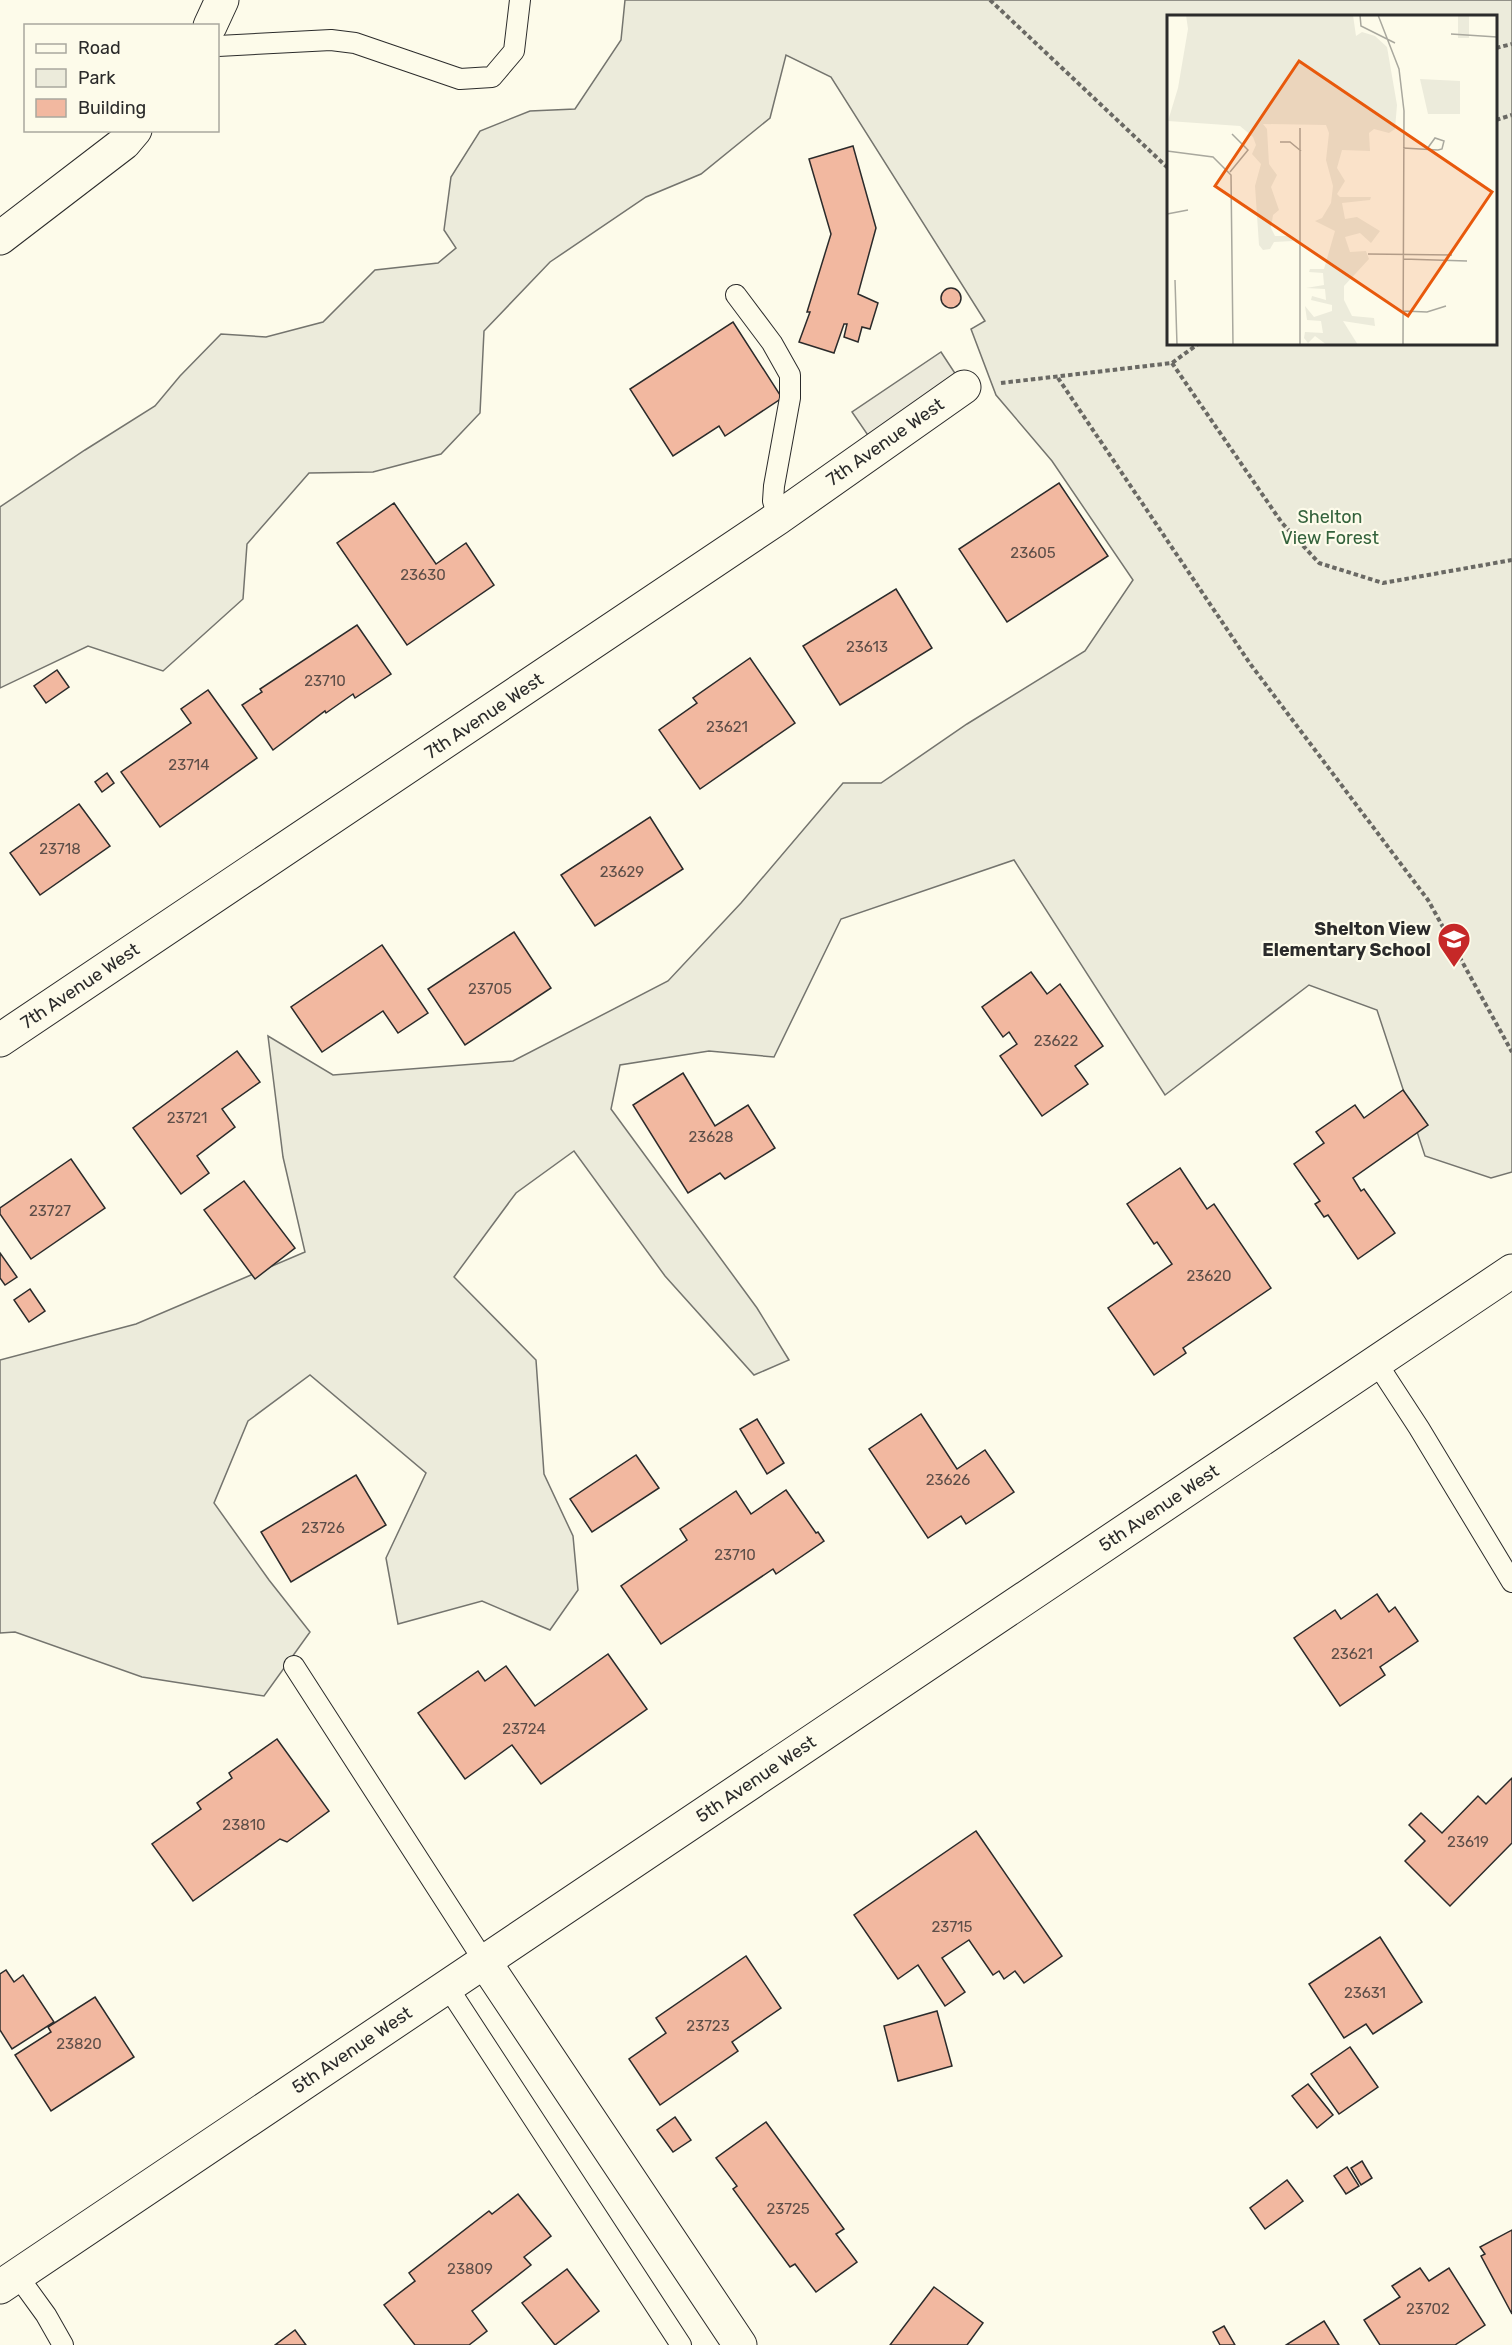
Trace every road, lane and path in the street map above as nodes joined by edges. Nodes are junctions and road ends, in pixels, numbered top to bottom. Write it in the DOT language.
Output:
graph roads {
  1 [pos="222,0"];
  2 [pos="520,0"];
  3 [pos="990,0"];
  4 [pos="211,24"];
  5 [pos="1512,44"];
  6 [pos="219,46"];
  7 [pos="1497,48"];
  8 [pos="1512,115"];
  9 [pos="1497,120"];
  10 [pos="133,132"];
  11 [pos="1167,167"];
  12 [pos="0,238"];
  13 [pos="736,295"];
  14 [pos="1197,345"];
  15 [pos="1172,363"];
  16 [pos="1058,378"];
  17 [pos="964,387"];
  18 [pos="778,518"];
  19 [pos="1512,560"];
  20 [pos="0,1040"];
  21 [pos="1512,1052"];
  22 [pos="1512,1272"];
  23 [pos="1377,1362"];
  24 [pos="1509,1573"];
  25 [pos="294,1666"];
  26 [pos="484,1961"];
  27 [pos="447,1986"];
  28 [pos="9,2281"];
  29 [pos="63,2345"];
  30 [pos="681,2345"];
  31 [pos="740,2345"];
  1 -- 4 [label="street"];
  2 -- 6 [label="lane"];
  3 -- 11 [label="path"];
  5 -- 7 [label="path"];
  8 -- 9 [label="path"];
  10 -- 12 [label="street"];
  13 -- 18 [label="lane"];
  14 -- 15 [label="path"];
  15 -- 16 [label="path"];
  15 -- 19 [label="path"];
  16 -- 17 [label="path"];
  16 -- 21 [label="path"];
  17 -- 18 [label="street, 7th Avenue West"];
  18 -- 20 [label="street, 7th Avenue West"];
  22 -- 23 [label="street, 5th Avenue West"];
  23 -- 24 [label="lane"];
  23 -- 26 [label="street, 5th Avenue West"];
  25 -- 26 [label="lane"];
  26 -- 27 [label="street, 5th Avenue West"];
  26 -- 31 [label="street"];
  27 -- 28 [label="street, 5th Avenue West"];
  27 -- 30 [label="lane"];
  28 -- 29 [label="lane"];
}
